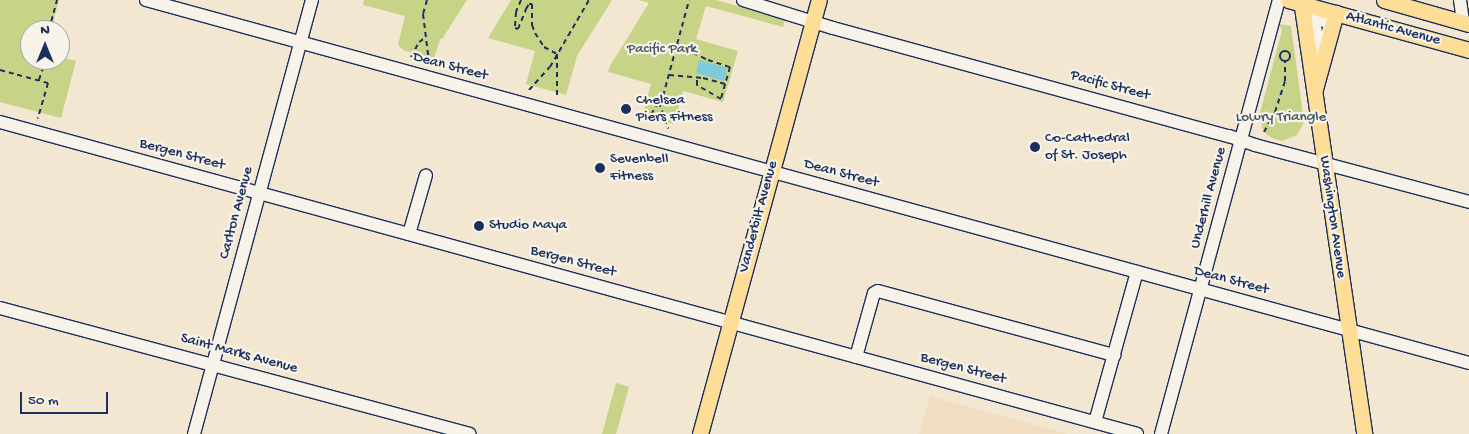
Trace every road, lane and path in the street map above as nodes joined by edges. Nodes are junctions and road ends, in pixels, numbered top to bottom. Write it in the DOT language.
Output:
graph roads {
  1 [pos="57,0"];
  2 [pos="146,0"];
  3 [pos="312,0"];
  4 [pos="427,0"];
  5 [pos="520,0"];
  6 [pos="590,0"];
  7 [pos="689,0"];
  8 [pos="743,0"];
  9 [pos="819,0"];
  10 [pos="1279,0"];
  11 [pos="1384,0"];
  12 [pos="1460,0"];
  13 [pos="1297,1"];
  14 [pos="432,2"];
  15 [pos="1330,16"];
  16 [pos="52,20"];
  17 [pos="814,21"];
  18 [pos="1466,23"];
  19 [pos="426,37"];
  20 [pos="301,42"];
  21 [pos="677,45"];
  22 [pos="1469,50"];
  23 [pos="557,54"];
  24 [pos="411,57"];
  25 [pos="1285,61"];
  26 [pos="429,62"];
  27 [pos="0,70"];
  28 [pos="42,70"];
  29 [pos="669,75"];
  30 [pos="697,78"];
  31 [pos="39,80"];
  32 [pos="725,84"];
  33 [pos="530,90"];
  34 [pos="1313,94"];
  35 [pos="557,98"];
  36 [pos="659,102"];
  37 [pos="0,122"];
  38 [pos="646,122"];
  39 [pos="668,128"];
  40 [pos="35,131"];
  41 [pos="1264,132"];
  42 [pos="1241,140"];
  43 [pos="1325,162"];
  44 [pos="771,171"];
  45 [pos="426,175"];
  46 [pos="259,192"];
  47 [pos="1469,202"];
  48 [pos="409,234"];
  49 [pos="1137,272"];
  50 [pos="1201,289"];
  51 [pos="0,308"];
  52 [pos="731,322"];
  53 [pos="1349,330"];
  54 [pos="1114,355"];
  55 [pos="856,357"];
  56 [pos="1469,363"];
  57 [pos="213,364"];
  58 [pos="1095,422"];
  59 [pos="194,434"];
  60 [pos="469,434"];
  61 [pos="700,434"];
  62 [pos="1137,434"];
  63 [pos="1161,434"];
  64 [pos="1364,434"];
  1 -- 16 [label="path"];
  2 -- 20 [label="street, Dean Street"];
  3 -- 20 [label="street, Carlton Avenue"];
  4 -- 14 [label="path"];
  4 -- 19 [label="path"];
  5 -- 23 [label="path"];
  6 -- 23 [label="path"];
  7 -- 21 [label="path"];
  8 -- 17 [label="street, Pacific Street"];
  9 -- 17 [label="main road, Vanderbilt Avenue"];
  10 -- 42 [label="street, Underhill Avenue"];
  11 -- 18 [label="main road, Atlantic Avenue"];
  12 -- 18 [label="street"];
  13 -- 15 [label="main road, Atlantic Avenue"];
  13 -- 34 [label="main road, Washington Avenue"];
  15 -- 22 [label="main road, Atlantic Avenue"];
  15 -- 34 [label="main road"];
  17 -- 42 [label="street, Pacific Street"];
  17 -- 44 [label="main road, Vanderbilt Avenue"];
  19 -- 24 [label="path"];
  19 -- 26 [label="path"];
  20 -- 44 [label="street, Dean Street"];
  20 -- 46 [label="street, Carlton Avenue"];
  21 -- 29 [label="path"];
  21 -- 32 [label="path"];
  23 -- 33 [label="path"];
  23 -- 35 [label="path"];
  25 -- 41 [label="path"];
  27 -- 31 [label="path"];
  28 -- 31 [label="path"];
  29 -- 30 [label="path"];
  29 -- 36 [label="path"];
  30 -- 32 [label="path"];
  30 -- 32 [label="path"];
  31 -- 40 [label="path"];
  34 -- 43 [label="main road, Washington Avenue"];
  36 -- 38 [label="path"];
  36 -- 39 [label="path"];
  37 -- 40 [label="street, Bergen Street"];
  40 -- 46 [label="street, Bergen Street"];
  42 -- 43 [label="street, Pacific Street"];
  42 -- 50 [label="street, Underhill Avenue"];
  43 -- 47 [label="street, Pacific Street"];
  43 -- 53 [label="main road, Washington Avenue"];
  44 -- 49 [label="street, Dean Street"];
  44 -- 52 [label="main road, Vanderbilt Avenue"];
  45 -- 48 [label="street"];
  46 -- 48 [label="street, Bergen Street"];
  46 -- 57 [label="street, Carlton Avenue"];
  48 -- 52 [label="street, Bergen Street"];
  49 -- 50 [label="street, Dean Street"];
  49 -- 54 [label="street"];
  50 -- 53 [label="street, Dean Street"];
  50 -- 63 [label="street, Underhill Avenue"];
  51 -- 57 [label="street, Saint Marks Avenue"];
  52 -- 55 [label="street, Bergen Street"];
  52 -- 61 [label="main road, Vanderbilt Avenue"];
  53 -- 56 [label="street, Dean Street"];
  53 -- 64 [label="main road, Washington Avenue"];
  54 -- 55 [label="street"];
  54 -- 58 [label="street"];
  55 -- 58 [label="street, Bergen Street"];
  57 -- 59 [label="street, Carlton Avenue"];
  57 -- 60 [label="street, Saint Marks Avenue"];
  58 -- 62 [label="street, Bergen Street"];
}
